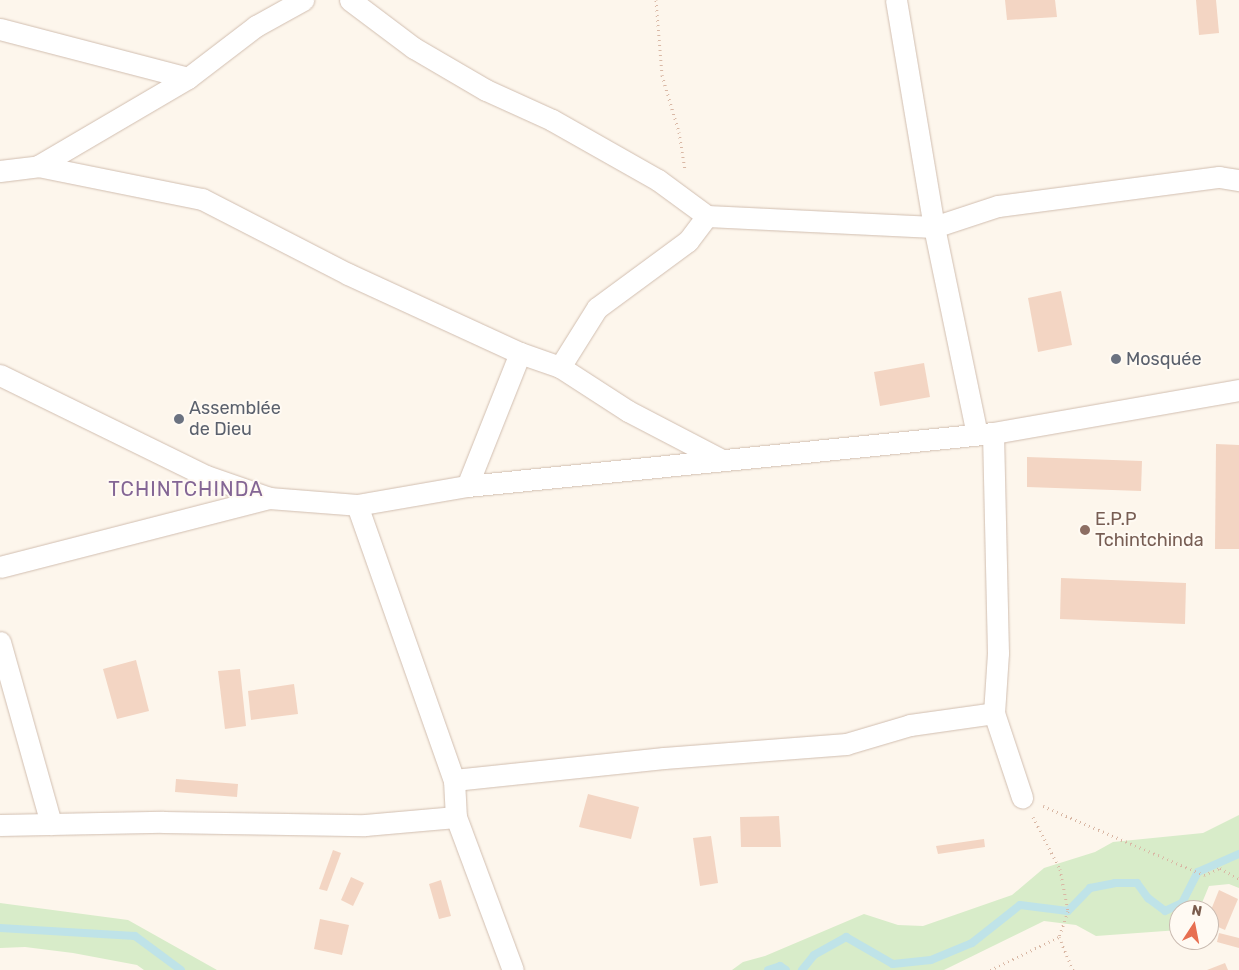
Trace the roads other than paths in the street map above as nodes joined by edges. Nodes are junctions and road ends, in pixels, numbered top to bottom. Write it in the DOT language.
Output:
graph roads {
  1 [pos="303,0"];
  2 [pos="350,0"];
  3 [pos="896,0"];
  4 [pos="0,29"];
  5 [pos="188,78"];
  6 [pos="38,166"];
  7 [pos="0,171"];
  8 [pos="1239,180"];
  9 [pos="707,216"];
  10 [pos="934,227"];
  11 [pos="520,353"];
  12 [pos="560,367"];
  13 [pos="0,374"];
  14 [pos="1239,390"];
  15 [pos="985,434"];
  16 [pos="722,460"];
  17 [pos="467,486"];
  18 [pos="269,498"];
  19 [pos="356,505"];
  20 [pos="0,567"];
  21 [pos="0,642"];
  22 [pos="994,713"];
  23 [pos="454,780"];
  24 [pos="1022,797"];
  25 [pos="456,817"];
  26 [pos="51,824"];
  27 [pos="0,825"];
  28 [pos="513,970"];
  1 -- 5 [label="street"];
  2 -- 9 [label="street"];
  3 -- 10 [label="street"];
  4 -- 5 [label="street"];
  5 -- 6 [label="street"];
  6 -- 7 [label="street"];
  6 -- 11 [label="street"];
  8 -- 10 [label="street"];
  9 -- 10 [label="street"];
  9 -- 12 [label="street"];
  10 -- 15 [label="street"];
  11 -- 12 [label="street"];
  11 -- 17 [label="street"];
  12 -- 16 [label="street"];
  13 -- 18 [label="street"];
  14 -- 15 [label="street"];
  15 -- 16 [label="street"];
  15 -- 22 [label="street"];
  16 -- 17 [label="street"];
  17 -- 19 [label="street"];
  18 -- 19 [label="street"];
  18 -- 20 [label="street"];
  19 -- 23 [label="street"];
  21 -- 26 [label="street"];
  22 -- 23 [label="street"];
  22 -- 24 [label="street"];
  23 -- 25 [label="street"];
  25 -- 26 [label="street"];
  25 -- 28 [label="street"];
  26 -- 27 [label="street"];
}
